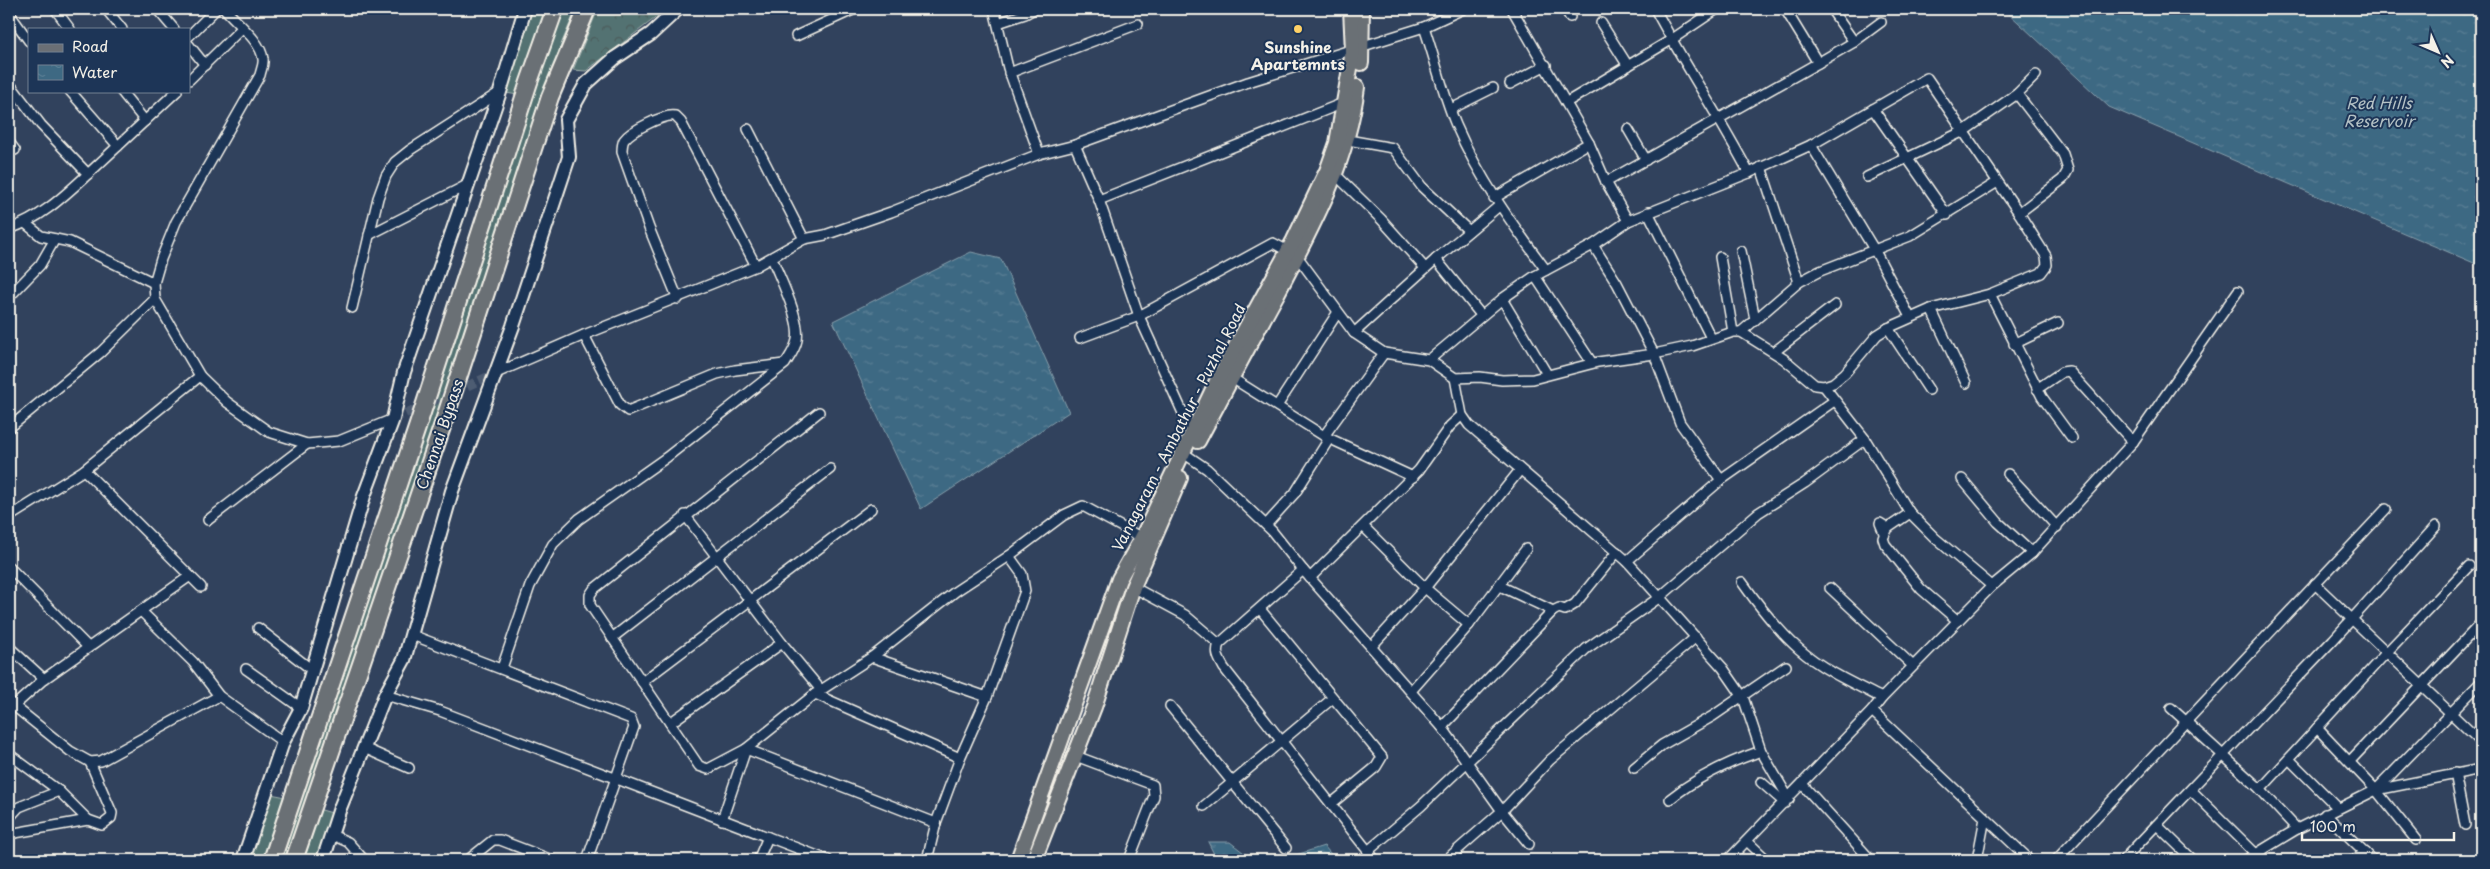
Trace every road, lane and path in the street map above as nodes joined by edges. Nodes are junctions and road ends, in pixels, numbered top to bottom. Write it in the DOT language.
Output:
graph roads {
  1 [pos="54,9"];
  2 [pos="106,9"];
  3 [pos="157,9"];
  4 [pos="216,9"];
  5 [pos="225,9"];
  6 [pos="525,9"];
  7 [pos="555,9"];
  8 [pos="587,9"];
  9 [pos="678,9"];
  10 [pos="855,9"];
  11 [pos="994,9"];
  12 [pos="1034,9"];
  13 [pos="1351,9"];
  14 [pos="1362,9"];
  15 [pos="1463,9"];
  16 [pos="1512,9"];
  17 [pos="1654,9"];
  18 [pos="1717,9"];
  19 [pos="1785,9"];
  20 [pos="1831,9"];
  21 [pos="9,13"];
  22 [pos="1881,22"];
  23 [pos="998,23"];
  24 [pos="1601,23"];
  25 [pos="1138,24"];
  26 [pos="1424,27"];
  27 [pos="69,28"];
  28 [pos="121,28"];
  29 [pos="173,28"];
  30 [pos="242,28"];
  31 [pos="190,35"];
  32 [pos="796,36"];
  33 [pos="28,39"];
  34 [pos="1671,40"];
  35 [pos="1854,42"];
  36 [pos="190,46"];
  37 [pos="1358,49"];
  38 [pos="1818,63"];
  39 [pos="206,65"];
  40 [pos="1546,65"];
  41 [pos="1628,66"];
  42 [pos="1009,72"];
  43 [pos="2036,75"];
  44 [pos="190,79"];
  45 [pos="9,83"];
  46 [pos="1510,84"];
  47 [pos="1493,88"];
  48 [pos="71,92"];
  49 [pos="122,92"];
  50 [pos="176,92"];
  51 [pos="500,92"];
  52 [pos="2017,94"];
  53 [pos="1346,102"];
  54 [pos="1567,102"];
  55 [pos="1451,109"];
  56 [pos="1873,109"];
  57 [pos="1720,118"];
  58 [pos="145,121"];
  59 [pos="748,129"];
  60 [pos="1628,129"];
  61 [pos="1964,131"];
  62 [pos="1348,140"];
  63 [pos="1590,143"];
  64 [pos="1811,144"];
  65 [pos="1075,145"];
  66 [pos="118,146"];
  67 [pos="1039,154"];
  68 [pos="1908,157"];
  69 [pos="1646,160"];
  70 [pos="1761,167"];
  71 [pos="1331,173"];
  72 [pos="1749,173"];
  73 [pos="88,174"];
  74 [pos="1867,177"];
  75 [pos="1606,182"];
  76 [pos="1996,183"];
  77 [pos="467,185"];
  78 [pos="1494,198"];
  79 [pos="1099,200"];
  80 [pos="1499,206"];
  81 [pos="1648,212"];
  82 [pos="2019,213"];
  83 [pos="1947,215"];
  84 [pos="1628,221"];
  85 [pos="26,223"];
  86 [pos="9,229"];
  87 [pos="1469,232"];
  88 [pos="369,235"];
  89 [pos="55,239"];
  90 [pos="804,239"];
  91 [pos="1593,245"];
  92 [pos="1741,251"];
  93 [pos="1875,251"];
  94 [pos="1292,253"];
  95 [pos="1720,257"];
  96 [pos="772,258"];
  97 [pos="1436,259"];
  98 [pos="756,266"];
  99 [pos="1425,268"];
  100 [pos="1546,270"];
  101 [pos="1535,276"];
  102 [pos="1799,282"];
  103 [pos="154,283"];
  104 [pos="2238,291"];
  105 [pos="1990,294"];
  106 [pos="9,297"];
  107 [pos="1502,298"];
  108 [pos="155,299"];
  109 [pos="678,299"];
  110 [pos="1835,305"];
  111 [pos="352,308"];
  112 [pos="1931,309"];
  113 [pos="1338,312"];
  114 [pos="1480,315"];
  115 [pos="1139,316"];
  116 [pos="1910,317"];
  117 [pos="1755,320"];
  118 [pos="2058,323"];
  119 [pos="1888,328"];
  120 [pos="1737,332"];
  121 [pos="1354,333"];
  122 [pos="584,335"];
  123 [pos="1080,338"];
  124 [pos="1711,338"];
  125 [pos="2014,344"];
  126 [pos="1774,352"];
  127 [pos="1384,353"];
  128 [pos="1654,354"];
  129 [pos="1429,360"];
  130 [pos="1592,363"];
  131 [pos="784,364"];
  132 [pos="494,374"];
  133 [pos="1547,374"];
  134 [pos="200,376"];
  135 [pos="1232,378"];
  136 [pos="1455,378"];
  137 [pos="1966,383"];
  138 [pos="1824,386"];
  139 [pos="2037,389"];
  140 [pos="1928,390"];
  141 [pos="1834,401"];
  142 [pos="1277,406"];
  143 [pos="818,412"];
  144 [pos="1462,415"];
  145 [pos="393,419"];
  146 [pos="9,428"];
  147 [pos="1192,433"];
  148 [pos="1326,438"];
  149 [pos="2072,438"];
  150 [pos="1865,439"];
  151 [pos="2133,442"];
  152 [pos="307,444"];
  153 [pos="1186,454"];
  154 [pos="830,469"];
  155 [pos="84,470"];
  156 [pos="1520,470"];
  157 [pos="2008,474"];
  158 [pos="1412,476"];
  159 [pos="1962,478"];
  160 [pos="1721,480"];
  161 [pos="871,509"];
  162 [pos="2386,510"];
  163 [pos="1910,513"];
  164 [pos="685,515"];
  165 [pos="9,518"];
  166 [pos="208,520"];
  167 [pos="1266,525"];
  168 [pos="2436,526"];
  169 [pos="1364,527"];
  170 [pos="2057,527"];
  171 [pos="1142,538"];
  172 [pos="1526,549"];
  173 [pos="1617,552"];
  174 [pos="2032,553"];
  175 [pos="1008,556"];
  176 [pos="719,557"];
  177 [pos="1627,561"];
  178 [pos="2469,566"];
  179 [pos="9,568"];
  180 [pos="1303,570"];
  181 [pos="190,576"];
  182 [pos="1310,578"];
  183 [pos="1742,582"];
  184 [pos="2315,584"];
  185 [pos="1500,586"];
  186 [pos="1992,586"];
  187 [pos="201,587"];
  188 [pos="1134,587"];
  189 [pos="1425,588"];
  190 [pos="1830,588"];
  191 [pos="1660,597"];
  192 [pos="750,600"];
  193 [pos="1260,609"];
  194 [pos="1553,611"];
  195 [pos="142,612"];
  196 [pos="2352,618"];
  197 [pos="1958,620"];
  198 [pos="2481,623"];
  199 [pos="1469,625"];
  200 [pos="258,628"];
  201 [pos="412,635"];
  202 [pos="1696,637"];
  203 [pos="612,638"];
  204 [pos="782,643"];
  205 [pos="1219,644"];
  206 [pos="88,646"];
  207 [pos="1372,646"];
  208 [pos="9,647"];
  209 [pos="2386,652"];
  210 [pos="872,657"];
  211 [pos="1786,666"];
  212 [pos="1913,666"];
  213 [pos="502,668"];
  214 [pos="246,670"];
  215 [pos="312,670"];
  216 [pos="44,679"];
  217 [pos="642,682"];
  218 [pos="2481,682"];
  219 [pos="2422,685"];
  220 [pos="1411,690"];
  221 [pos="818,692"];
  222 [pos="385,695"];
  223 [pos="219,696"];
  224 [pos="987,697"];
  225 [pos="1743,697"];
  226 [pos="1333,698"];
  227 [pos="1882,698"];
  228 [pos="11,704"];
  229 [pos="1170,706"];
  230 [pos="301,708"];
  231 [pos="2171,708"];
  232 [pos="1872,712"];
  233 [pos="2451,713"];
  234 [pos="2187,722"];
  235 [pos="670,723"];
  236 [pos="1442,727"];
  237 [pos="2317,728"];
  238 [pos="1282,741"];
  239 [pos="2481,741"];
  240 [pos="283,742"];
  241 [pos="364,748"];
  242 [pos="746,748"];
  243 [pos="1761,751"];
  244 [pos="1073,756"];
  245 [pos="2224,756"];
  246 [pos="10,757"];
  247 [pos="960,758"];
  248 [pos="2289,759"];
  249 [pos="1466,761"];
  250 [pos="2350,761"];
  251 [pos="90,762"];
  252 [pos="409,768"];
  253 [pos="1634,768"];
  254 [pos="2481,769"];
  255 [pos="2455,773"];
  256 [pos="614,779"];
  257 [pos="1233,781"];
  258 [pos="1761,782"];
  259 [pos="1803,785"];
  260 [pos="2261,789"];
  261 [pos="2191,790"];
  262 [pos="2376,790"];
  263 [pos="59,791"];
  264 [pos="1670,799"];
  265 [pos="1787,801"];
  266 [pos="1331,804"];
  267 [pos="1204,806"];
  268 [pos="2337,807"];
  269 [pos="1502,811"];
  270 [pos="2325,814"];
  271 [pos="9,818"];
  272 [pos="1985,818"];
  273 [pos="88,820"];
  274 [pos="722,820"];
  275 [pos="936,823"];
  276 [pos="2156,825"];
  277 [pos="2465,825"];
  278 [pos="2297,829"];
  279 [pos="9,834"];
  280 [pos="332,835"];
  281 [pos="768,838"];
  282 [pos="2416,840"];
  283 [pos="1747,841"];
  284 [pos="1530,844"];
  285 [pos="1286,848"];
  286 [pos="1368,851"];
  287 [pos="2366,853"];
  288 [pos="2260,857"];
  289 [pos="1869,858"];
  290 [pos="243,860"];
  291 [pos="272,860"];
  292 [pos="294,860"];
  293 [pos="323,860"];
  294 [pos="364,860"];
  295 [pos="468,860"];
  296 [pos="552,860"];
  297 [pos="587,860"];
  298 [pos="758,860"];
  299 [pos="828,860"];
  300 [pos="927,860"];
  301 [pos="1018,860"];
  302 [pos="1034,860"];
  303 [pos="1129,860"];
  304 [pos="1375,860"];
  305 [pos="1446,860"];
  306 [pos="1728,860"];
  307 [pos="1767,860"];
  308 [pos="1977,860"];
  309 [pos="2030,860"];
  310 [pos="2056,860"];
  311 [pos="2123,860"];
  312 [pos="2193,860"];
  313 [pos="2246,860"];
  314 [pos="2353,860"];
  315 [pos="2373,860"];
  1 -- 27 [label="street"];
  2 -- 28 [label="street"];
  3 -- 29 [label="street"];
  4 -- 31 [label="street"];
  5 -- 30 [label="street"];
  6 -- 51 [label="street"];
  7 -- 291 [label="highway, Chennai Bypass"];
  8 -- 292 [label="highway, Chennai Bypass"];
  9 -- 132 [label="street"];
  10 -- 32 [label="street"];
  11 -- 23 [label="street"];
  12 -- 23 [label="street"];
  13 -- 37 [label="main road, Vanagaram - Ambathur - Puzhal Road"];
  14 -- 37 [label="main road"];
  15 -- 26 [label="street"];
  16 -- 40 [label="street"];
  17 -- 34 [label="street"];
  18 -- 34 [label="street"];
  19 -- 38 [label="street"];
  20 -- 35 [label="street"];
  21 -- 33 [label="street"];
  22 -- 35 [label="street"];
  23 -- 42 [label="street"];
  24 -- 41 [label="street"];
  25 -- 42 [label="street"];
  26 -- 37 [label="street"];
  26 -- 55 [label="street"];
  30 -- 39 [label="street"];
  30 -- 103 [label="street"];
  34 -- 41 [label="street"];
  34 -- 57 [label="street"];
  35 -- 38 [label="street"];
  36 -- 39 [label="street"];
  37 -- 53 [label="main road, Vanagaram - Ambathur - Puzhal Road"];
  37 -- 62 [label="main road"];
  37 -- 65 [label="street"];
  38 -- 57 [label="street"];
  39 -- 44 [label="street"];
  40 -- 46 [label="street"];
  40 -- 54 [label="street"];
  41 -- 54 [label="street"];
  42 -- 67 [label="street"];
  43 -- 52 [label="street"];
  45 -- 73 [label="street"];
  47 -- 55 [label="street"];
  48 -- 66 [label="street"];
  49 -- 58 [label="street"];
  50 -- 58 [label="street"];
  51 -- 77 [label="street"];
  51 -- 88 [label="street"];
  52 -- 61 [label="street"];
  52 -- 82 [label="street"];
  53 -- 71 [label="main road, Vanagaram - Ambathur - Puzhal Road"];
  53 -- 79 [label="street"];
  54 -- 63 [label="street"];
  55 -- 78 [label="street"];
  56 -- 61 [label="street"];
  56 -- 64 [label="street"];
  56 -- 68 [label="street"];
  57 -- 69 [label="street"];
  57 -- 72 [label="street"];
  58 -- 66 [label="street"];
  59 -- 90 [label="street"];
  60 -- 69 [label="street"];
  61 -- 68 [label="street"];
  61 -- 76 [label="street"];
  62 -- 71 [label="main road"];
  62 -- 87 [label="street"];
  63 -- 75 [label="street"];
  63 -- 78 [label="street"];
  64 -- 70 [label="street"];
  64 -- 93 [label="street"];
  65 -- 67 [label="street"];
  65 -- 79 [label="street"];
  66 -- 73 [label="street"];
  67 -- 90 [label="street"];
  68 -- 74 [label="street"];
  68 -- 83 [label="street"];
  69 -- 75 [label="street"];
  70 -- 72 [label="street"];
  70 -- 102 [label="street"];
  71 -- 94 [label="main road, Vanagaram - Ambathur - Puzhal Road"];
  71 -- 99 [label="street"];
  72 -- 81 [label="street"];
  73 -- 85 [label="street"];
  75 -- 84 [label="street"];
  76 -- 82 [label="street"];
  76 -- 83 [label="street"];
  77 -- 88 [label="street"];
  77 -- 145 [label="street"];
  78 -- 80 [label="street"];
  79 -- 115 [label="street"];
  80 -- 87 [label="street"];
  80 -- 100 [label="street"];
  81 -- 84 [label="street"];
  81 -- 124 [label="street"];
  82 -- 105 [label="street"];
  83 -- 93 [label="street"];
  84 -- 91 [label="street"];
  85 -- 86 [label="street"];
  85 -- 89 [label="street"];
  87 -- 97 [label="street"];
  88 -- 111 [label="street"];
  89 -- 103 [label="street"];
  89 -- 106 [label="street"];
  90 -- 96 [label="street"];
  91 -- 100 [label="street"];
  91 -- 128 [label="street"];
  92 -- 117 [label="street"];
  93 -- 102 [label="street"];
  93 -- 116 [label="street"];
  94 -- 113 [label="street"];
  94 -- 115 [label="street"];
  94 -- 135 [label="main road"];
  94 -- 147 [label="main road, Vanagaram - Ambathur - Puzhal Road"];
  95 -- 120 [label="street"];
  96 -- 98 [label="street"];
  96 -- 131 [label="street"];
  97 -- 99 [label="street"];
  97 -- 114 [label="street"];
  98 -- 109 [label="street"];
  98 -- 109 [label="street"];
  99 -- 121 [label="street"];
  100 -- 101 [label="street"];
  101 -- 107 [label="street"];
  101 -- 130 [label="street"];
  102 -- 117 [label="street"];
  103 -- 108 [label="street"];
  104 -- 151 [label="street"];
  105 -- 112 [label="street"];
  105 -- 125 [label="street"];
  107 -- 114 [label="street"];
  107 -- 133 [label="street"];
  108 -- 134 [label="street"];
  108 -- 146 [label="street"];
  109 -- 122 [label="street"];
  110 -- 126 [label="street"];
  112 -- 116 [label="street"];
  112 -- 137 [label="street"];
  113 -- 121 [label="street"];
  113 -- 142 [label="street"];
  114 -- 129 [label="street"];
  115 -- 123 [label="street"];
  115 -- 147 [label="street"];
  116 -- 119 [label="street"];
  117 -- 120 [label="street"];
  118 -- 125 [label="street"];
  119 -- 138 [label="street"];
  119 -- 140 [label="street"];
  120 -- 124 [label="street"];
  120 -- 126 [label="street"];
  121 -- 127 [label="street"];
  122 -- 131 [label="street"];
  122 -- 132 [label="street"];
  124 -- 128 [label="street"];
  125 -- 139 [label="street"];
  126 -- 138 [label="street"];
  127 -- 129 [label="street"];
  127 -- 148 [label="street"];
  128 -- 130 [label="street"];
  128 -- 160 [label="street"];
  129 -- 136 [label="street"];
  130 -- 133 [label="street"];
  131 -- 213 [label="street"];
  132 -- 201 [label="street"];
  133 -- 136 [label="street"];
  134 -- 152 [label="street"];
  134 -- 155 [label="street"];
  135 -- 142 [label="street"];
  135 -- 153 [label="main road"];
  136 -- 144 [label="street"];
  138 -- 141 [label="street"];
  139 -- 149 [label="street"];
  139 -- 151 [label="street"];
  141 -- 150 [label="street"];
  141 -- 160 [label="street"];
  142 -- 148 [label="street"];
  143 -- 164 [label="street"];
  144 -- 156 [label="street"];
  144 -- 158 [label="street"];
  145 -- 152 [label="street"];
  145 -- 215 [label="street"];
  147 -- 153 [label="main road, Vanagaram - Ambathur - Puzhal Road"];
  148 -- 158 [label="street"];
  148 -- 167 [label="street"];
  150 -- 163 [label="street"];
  150 -- 191 [label="street"];
  151 -- 170 [label="street"];
  152 -- 166 [label="street"];
  153 -- 167 [label="street"];
  153 -- 171 [label="main road, Vanagaram - Ambathur - Puzhal Road"];
  153 -- 188 [label="main road"];
  154 -- 176 [label="street"];
  155 -- 165 [label="street"];
  155 -- 181 [label="street"];
  156 -- 173 [label="street"];
  156 -- 189 [label="street"];
  157 -- 170 [label="street"];
  158 -- 169 [label="street"];
  159 -- 174 [label="street"];
  160 -- 177 [label="street"];
  161 -- 192 [label="street"];
  162 -- 184 [label="street"];
  163 -- 186 [label="street"];
  163 -- 197 [label="street"];
  164 -- 176 [label="street"];
  164 -- 203 [label="street"];
  167 -- 180 [label="street"];
  168 -- 196 [label="street"];
  169 -- 182 [label="street"];
  169 -- 189 [label="street"];
  170 -- 174 [label="street"];
  171 -- 175 [label="street"];
  171 -- 301 [label="main road, Vanagaram - Ambathur - Puzhal Road"];
  172 -- 185 [label="street"];
  173 -- 177 [label="street"];
  173 -- 194 [label="street"];
  174 -- 186 [label="street"];
  175 -- 210 [label="street"];
  175 -- 224 [label="street"];
  176 -- 192 [label="street"];
  176 -- 203 [label="street"];
  177 -- 191 [label="street"];
  178 -- 209 [label="street"];
  179 -- 206 [label="street"];
  180 -- 182 [label="street"];
  180 -- 193 [label="street"];
  181 -- 187 [label="street"];
  181 -- 195 [label="street"];
  182 -- 207 [label="street"];
  183 -- 227 [label="street"];
  184 -- 196 [label="street"];
  184 -- 234 [label="street"];
  185 -- 194 [label="street"];
  185 -- 199 [label="street"];
  186 -- 197 [label="street"];
  188 -- 205 [label="street"];
  188 -- 244 [label="main road"];
  189 -- 199 [label="street"];
  189 -- 207 [label="street"];
  190 -- 212 [label="street"];
  191 -- 202 [label="street"];
  191 -- 249 [label="street"];
  192 -- 204 [label="street"];
  192 -- 217 [label="street"];
  193 -- 205 [label="street"];
  193 -- 226 [label="street"];
  194 -- 236 [label="street"];
  195 -- 206 [label="street"];
  195 -- 223 [label="street"];
  196 -- 209 [label="street"];
  196 -- 245 [label="street"];
  197 -- 212 [label="street"];
  198 -- 219 [label="street"];
  199 -- 220 [label="street"];
  200 -- 215 [label="street"];
  201 -- 213 [label="street"];
  201 -- 222 [label="street"];
  202 -- 225 [label="street"];
  202 -- 269 [label="street"];
  203 -- 217 [label="street"];
  204 -- 221 [label="street"];
  204 -- 235 [label="street"];
  205 -- 238 [label="street"];
  206 -- 216 [label="street"];
  207 -- 220 [label="street"];
  208 -- 216 [label="street"];
  209 -- 219 [label="street"];
  209 -- 237 [label="street"];
  210 -- 221 [label="street"];
  210 -- 224 [label="street"];
  211 -- 225 [label="street"];
  212 -- 227 [label="street"];
  213 -- 256 [label="street"];
  214 -- 230 [label="street"];
  215 -- 230 [label="street"];
  216 -- 228 [label="street"];
  217 -- 235 [label="street"];
  218 -- 233 [label="street"];
  219 -- 233 [label="street"];
  219 -- 250 [label="street"];
  220 -- 236 [label="street"];
  221 -- 242 [label="street"];
  221 -- 247 [label="street"];
  222 -- 241 [label="street"];
  222 -- 256 [label="street"];
  223 -- 240 [label="street"];
  223 -- 251 [label="street"];
  224 -- 247 [label="street"];
  225 -- 243 [label="street"];
  225 -- 253 [label="street"];
  226 -- 238 [label="street"];
  226 -- 266 [label="street"];
  227 -- 232 [label="street"];
  228 -- 251 [label="street"];
  229 -- 257 [label="street"];
  230 -- 240 [label="street"];
  231 -- 234 [label="street"];
  232 -- 259 [label="street"];
  232 -- 272 [label="street"];
  233 -- 239 [label="street"];
  233 -- 262 [label="street"];
  234 -- 245 [label="street"];
  234 -- 310 [label="street"];
  235 -- 242 [label="street"];
  236 -- 249 [label="street"];
  237 -- 248 [label="street"];
  237 -- 250 [label="street"];
  238 -- 257 [label="street"];
  238 -- 266 [label="street"];
  240 -- 290 [label="street"];
  241 -- 252 [label="street"];
  241 -- 280 [label="street"];
  242 -- 274 [label="street"];
  242 -- 275 [label="street"];
  243 -- 264 [label="street"];
  243 -- 265 [label="street"];
  244 -- 302 [label="main road"];
  244 -- 303 [label="street"];
  245 -- 260 [label="street"];
  245 -- 261 [label="street"];
  246 -- 263 [label="street"];
  247 -- 275 [label="street"];
  248 -- 260 [label="street"];
  248 -- 268 [label="street"];
  249 -- 269 [label="street"];
  249 -- 286 [label="street"];
  250 -- 262 [label="street"];
  251 -- 273 [label="street"];
  254 -- 255 [label="street"];
  255 -- 262 [label="street"];
  255 -- 277 [label="street"];
  256 -- 274 [label="street"];
  256 -- 297 [label="street"];
  257 -- 267 [label="street"];
  257 -- 285 [label="street"];
  258 -- 265 [label="street"];
  259 -- 265 [label="street"];
  259 -- 289 [label="street"];
  260 -- 278 [label="street"];
  261 -- 276 [label="street"];
  261 -- 288 [label="street"];
  262 -- 268 [label="street"];
  262 -- 282 [label="street"];
  263 -- 271 [label="street"];
  263 -- 273 [label="street"];
  265 -- 283 [label="street"];
  266 -- 286 [label="street"];
  268 -- 270 [label="street"];
  269 -- 284 [label="street"];
  269 -- 305 [label="street"];
  270 -- 278 [label="street"];
  270 -- 287 [label="street"];
  272 -- 308 [label="street"];
  272 -- 309 [label="street"];
  273 -- 279 [label="street"];
  274 -- 281 [label="street"];
  275 -- 300 [label="street"];
  276 -- 311 [label="street"];
  276 -- 312 [label="street"];
  278 -- 288 [label="street"];
  280 -- 293 [label="street"];
  280 -- 294 [label="street"];
  281 -- 298 [label="street"];
  281 -- 299 [label="street"];
  283 -- 306 [label="street"];
  283 -- 307 [label="street"];
  286 -- 304 [label="street"];
  287 -- 314 [label="street"];
  287 -- 315 [label="street"];
  288 -- 313 [label="street"];
  295 -- 296 [label="street"];
}
